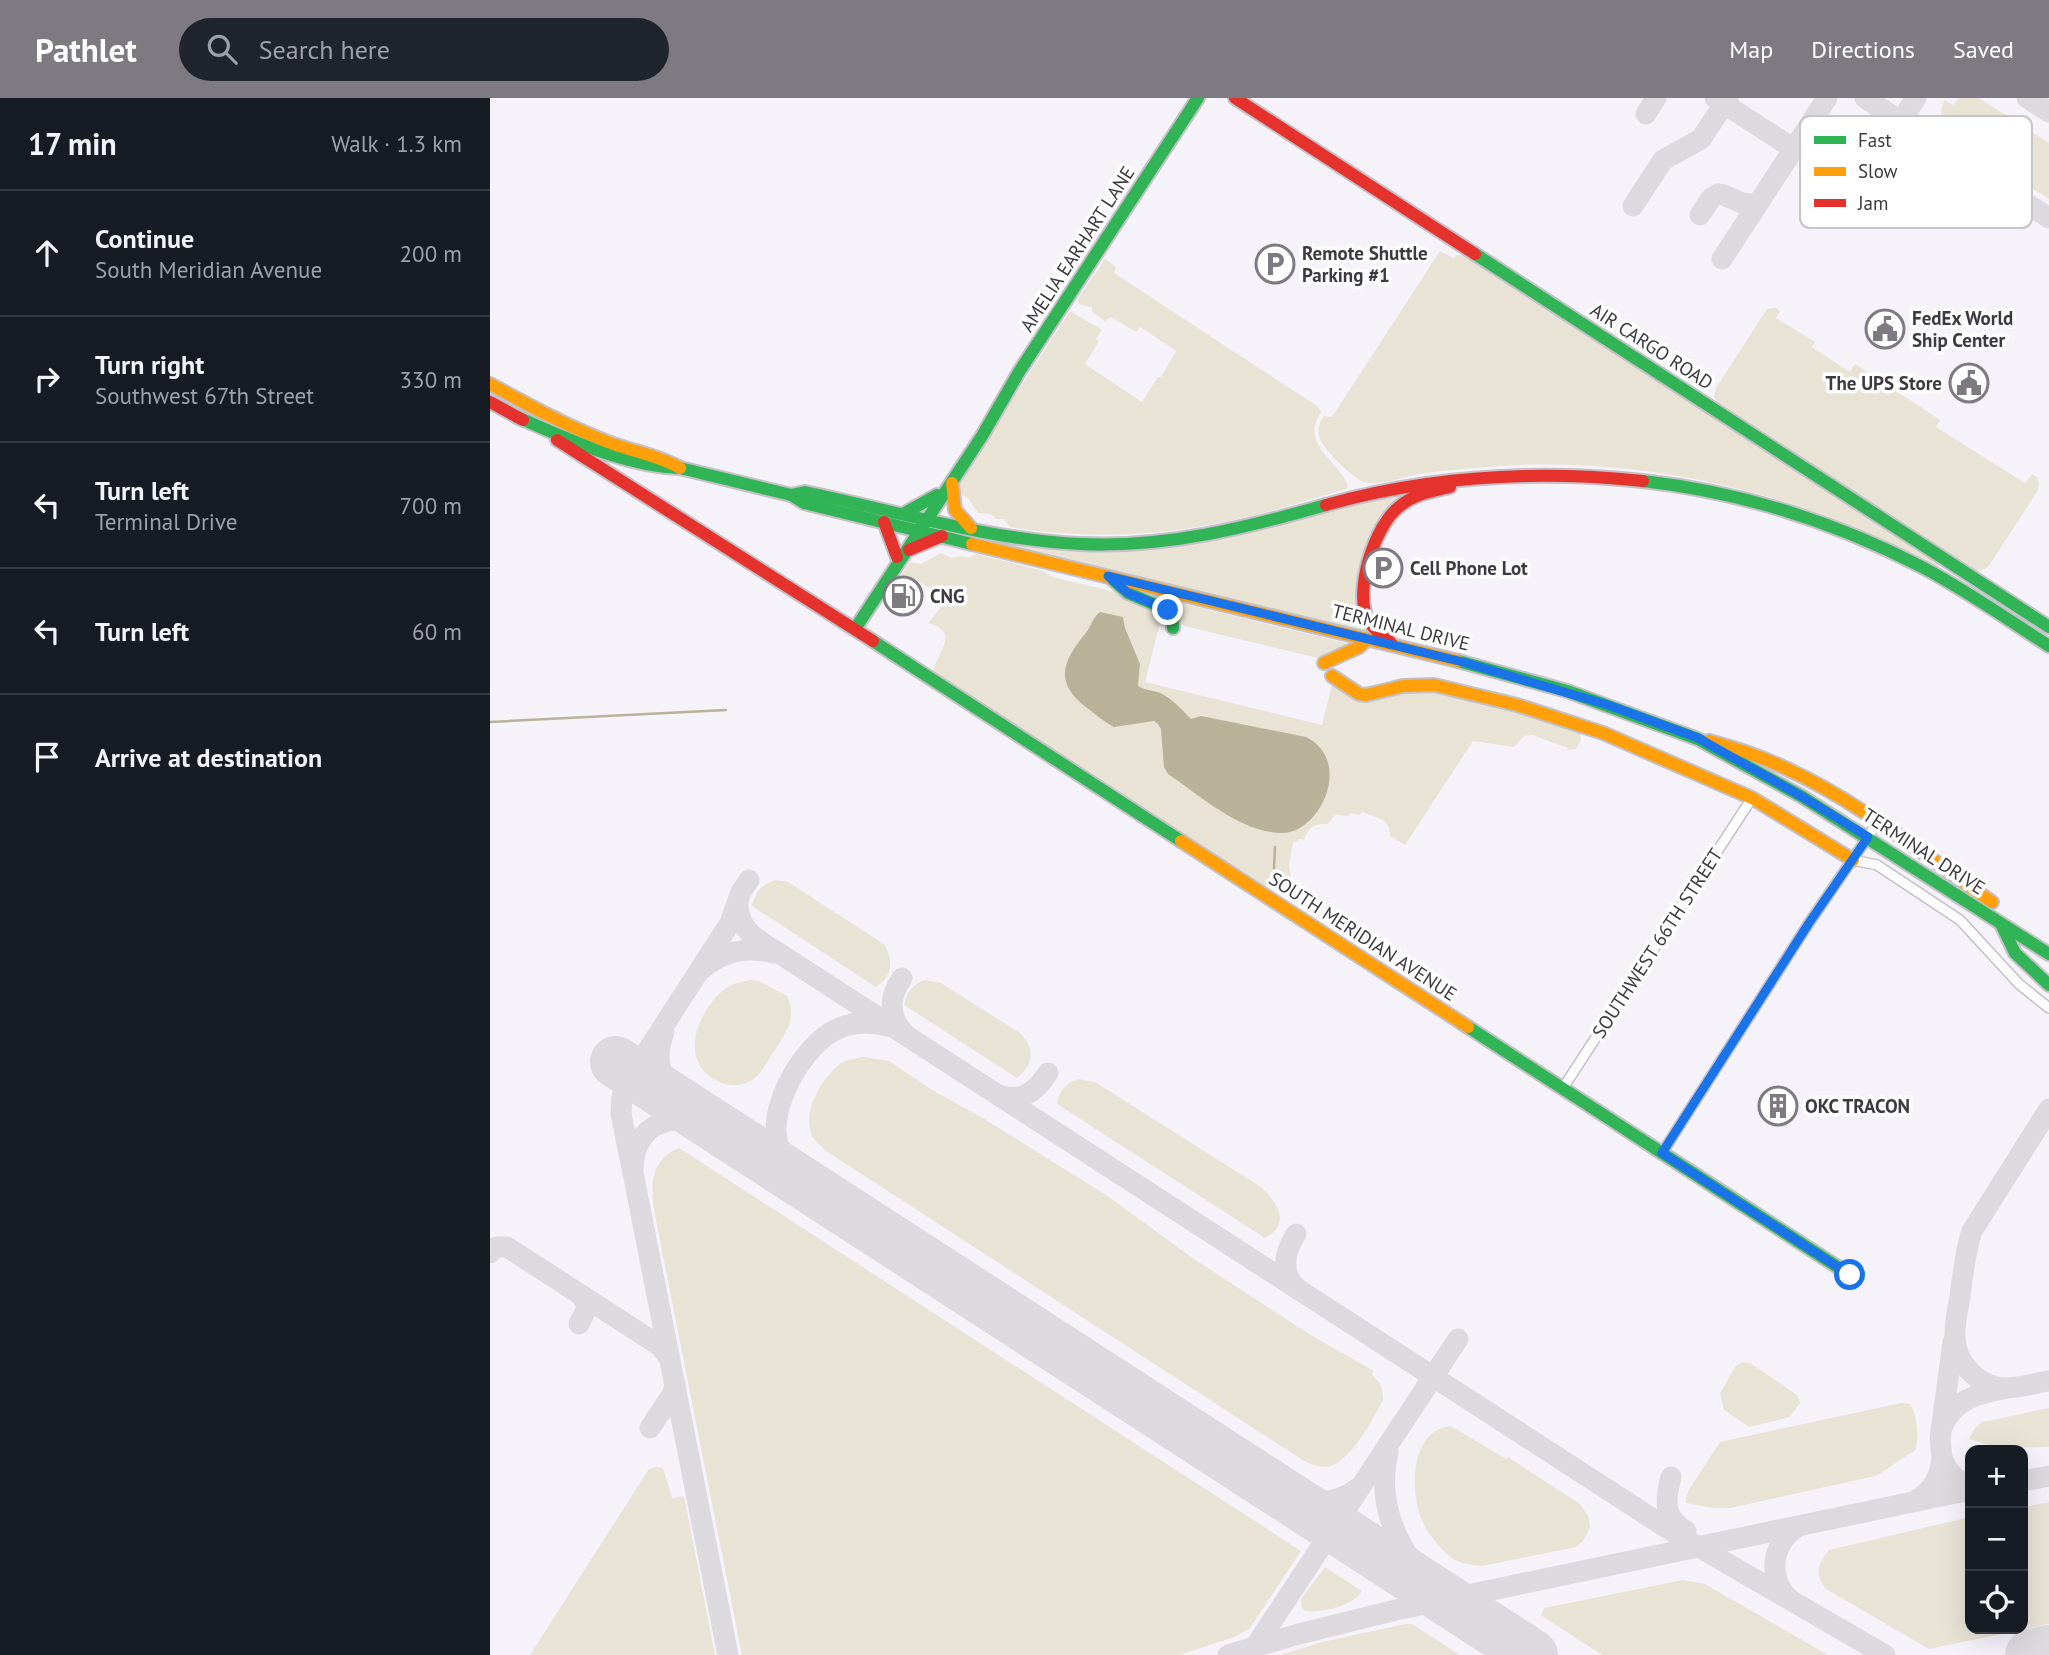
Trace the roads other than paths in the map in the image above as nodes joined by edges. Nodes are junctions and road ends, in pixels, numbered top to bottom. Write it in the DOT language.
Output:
graph roads {
  1 [pos="1198,98"];
  2 [pos="1235,98"];
  3 [pos="490,384"];
  4 [pos="490,402"];
  5 [pos="517,417"];
  6 [pos="989,422"];
  7 [pos="680,468"];
  8 [pos="1487,476"];
  9 [pos="953,482"];
  10 [pos="791,495"];
  11 [pos="937,495"];
  12 [pos="903,513"];
  13 [pos="884,522"];
  14 [pos="922,524"];
  15 [pos="971,528"];
  16 [pos="942,536"];
  17 [pos="903,553"];
  18 [pos="1108,576"];
  19 [pos="2049,627"];
  20 [pos="1173,628"];
  21 [pos="855,629"];
  22 [pos="1368,639"];
  23 [pos="1391,644"];
  24 [pos="2049,646"];
  25 [pos="1324,663"];
  26 [pos="1332,676"];
  27 [pos="1698,738"];
  28 [pos="1752,798"];
  29 [pos="1878,822"];
  30 [pos="1868,837"];
  31 [pos="1853,860"];
  32 [pos="1963,883"];
  33 [pos="1956,895"];
  34 [pos="1992,902"];
  35 [pos="2001,924"];
  36 [pos="2049,954"];
  37 [pos="2049,985"];
  38 [pos="2049,1008"];
  39 [pos="1563,1088"];
  40 [pos="1662,1153"];
  41 [pos="1850,1275"];
  1 -- 6 [label="main road, AMELIA EARHART LANE"];
  2 -- 19 [label="main road, AIR CARGO ROAD"];
  3 -- 7 [label="main road, TERMINAL DRIVE"];
  4 -- 5 [label="main road"];
  5 -- 7 [label="main road, TERMINAL DRIVE"];
  5 -- 21 [label="main road, SOUTH MERIDIAN AVENUE"];
  6 -- 9 [label="main road, AMELIA EARHART LANE"];
  6 -- 11 [label="main road, AMELIA EARHART LANE"];
  7 -- 10 [label="main road, TERMINAL DRIVE"];
  8 -- 15 [label="main road, TERMINAL DRIVE"];
  8 -- 23 [label="main road"];
  8 -- 24 [label="main road, TERMINAL DRIVE"];
  9 -- 14 [label="main road, AMELIA EARHART LANE"];
  9 -- 15 [label="main road"];
  10 -- 12 [label="main road, TERMINAL DRIVE"];
  10 -- 13 [label="main road, TERMINAL DRIVE"];
  11 -- 12 [label="main road"];
  11 -- 14 [label="main road, AMELIA EARHART LANE"];
  12 -- 14 [label="main road, TERMINAL DRIVE"];
  13 -- 14 [label="main road, TERMINAL DRIVE"];
  13 -- 17 [label="main road"];
  14 -- 15 [label="main road, TERMINAL DRIVE"];
  14 -- 16 [label="main road, TERMINAL DRIVE"];
  14 -- 17 [label="main road, AMELIA EARHART LANE"];
  16 -- 17 [label="main road"];
  16 -- 18 [label="main road, TERMINAL DRIVE"];
  17 -- 21 [label="main road, AMELIA EARHART LANE"];
  18 -- 20 [label="main road"];
  18 -- 22 [label="main road, TERMINAL DRIVE"];
  21 -- 39 [label="main road, SOUTH MERIDIAN AVENUE"];
  22 -- 23 [label="main road, TERMINAL DRIVE"];
  22 -- 25 [label="main road"];
  23 -- 27 [label="main road, TERMINAL DRIVE"];
  26 -- 28 [label="main road"];
  27 -- 29 [label="main road"];
  27 -- 30 [label="main road, TERMINAL DRIVE"];
  28 -- 31 [label="main road"];
  28 -- 39 [label="street, SOUTHWEST 66TH STREET"];
  29 -- 30 [label="street"];
  29 -- 32 [label="main road"];
  30 -- 31 [label="street"];
  30 -- 33 [label="main road, TERMINAL DRIVE"];
  31 -- 38 [label="street"];
  31 -- 40 [label="street"];
  32 -- 33 [label="main road"];
  32 -- 34 [label="main road"];
  33 -- 35 [label="main road, TERMINAL DRIVE"];
  35 -- 36 [label="main road"];
  35 -- 37 [label="main road, TERMINAL DRIVE"];
  39 -- 40 [label="main road, SOUTH MERIDIAN AVENUE"];
  40 -- 41 [label="main road, SOUTH MERIDIAN AVENUE"];
}
